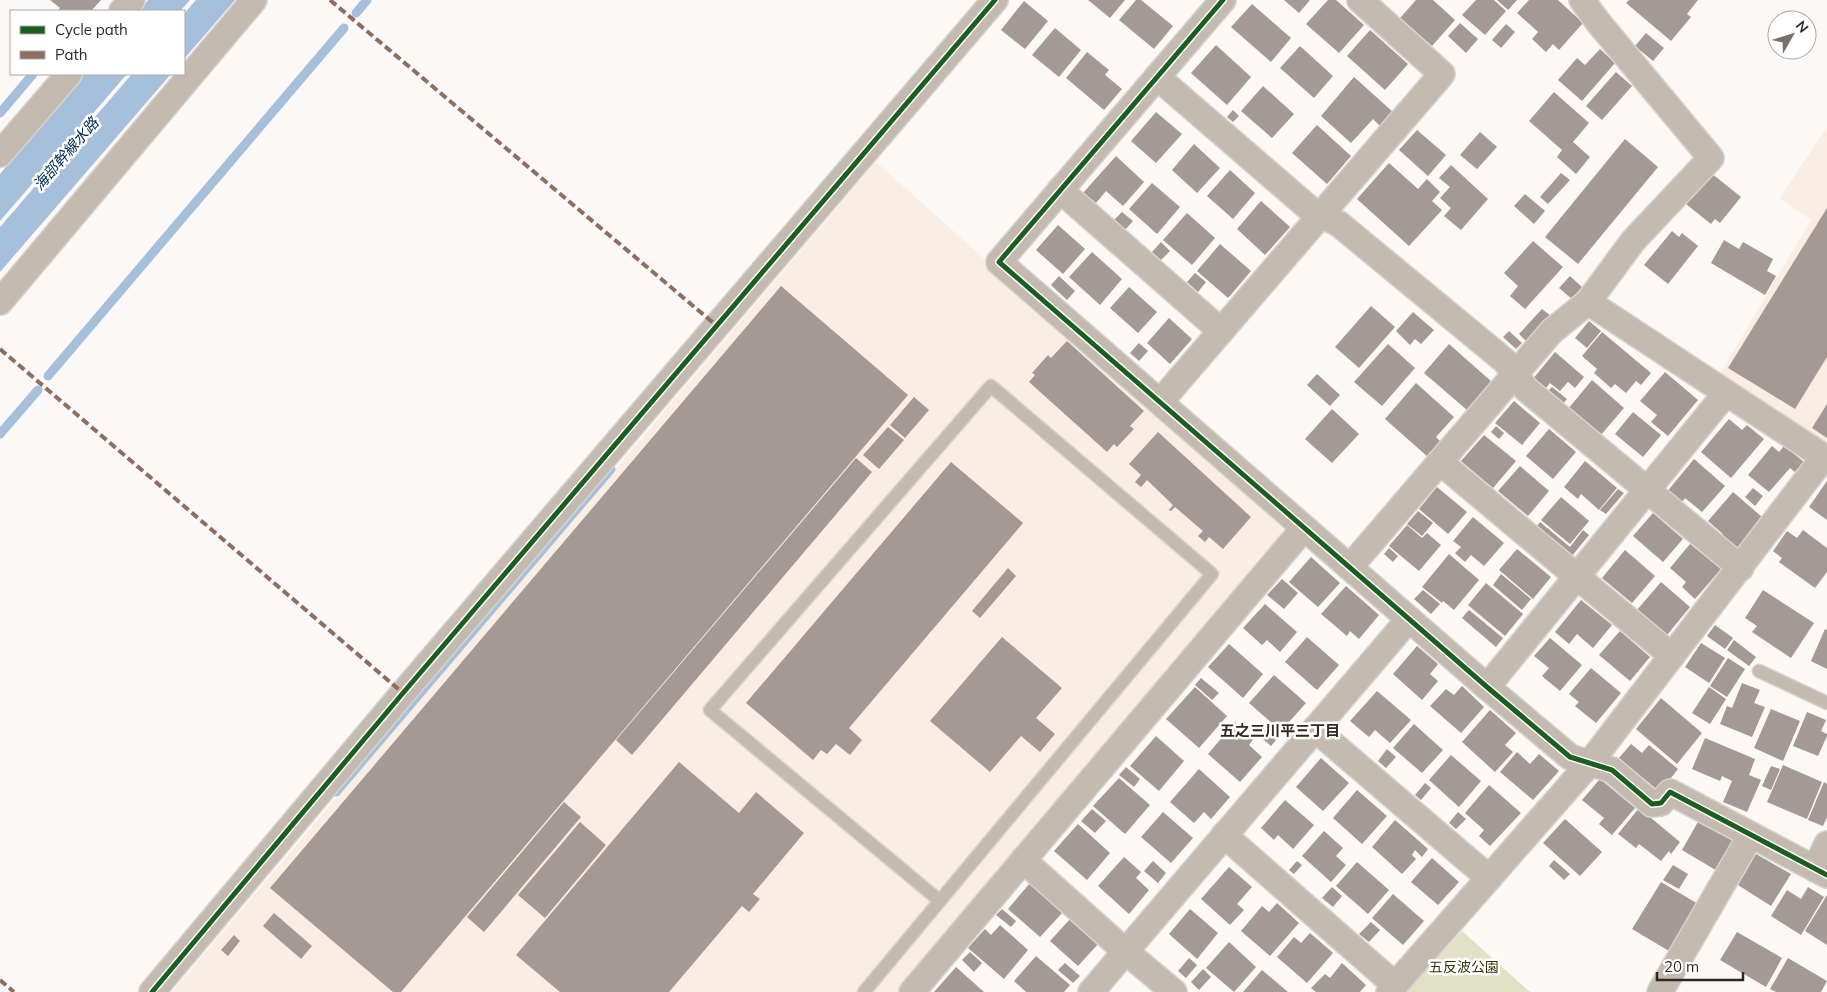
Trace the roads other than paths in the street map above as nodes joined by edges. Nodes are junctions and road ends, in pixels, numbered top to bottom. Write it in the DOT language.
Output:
graph roads {
  1 [pos="132,0"];
  2 [pos="254,0"];
  3 [pos="995,0"];
  4 [pos="1223,0"];
  5 [pos="1360,0"];
  6 [pos="1582,0"];
  7 [pos="123,10"];
  8 [pos="68,75"];
  9 [pos="1157,77"];
  10 [pos="0,154"];
  11 [pos="1060,190"];
  12 [pos="1321,215"];
  13 [pos="0,302"];
  14 [pos="1588,302"];
  15 [pos="1221,331"];
  16 [pos="1515,374"];
  17 [pos="1726,393"];
  18 [pos="1160,402"];
  19 [pos="1826,458"];
  20 [pos="1440,462"];
  21 [pos="1647,490"];
  22 [pos="1304,528"];
  23 [pos="1350,567"];
  24 [pos="1740,568"];
  25 [pos="1577,577"];
  26 [pos="1409,619"];
  27 [pos="1672,656"];
  28 [pos="1759,671"];
  29 [pos="1487,687"];
  30 [pos="1827,703"];
  31 [pos="1315,729"];
  32 [pos="1589,764"];
  33 [pos="1224,835"];
  34 [pos="1751,835"];
  35 [pos="1827,844"];
  36 [pos="1024,860"];
  37 [pos="1821,872"];
  38 [pos="1489,878"];
  39 [pos="940,901"];
  40 [pos="1125,951"];
  41 [pos="1392,989"];
  42 [pos="152,992"];
  43 [pos="864,992"];
  44 [pos="912,992"];
  45 [pos="1091,992"];
  46 [pos="1174,992"];
  47 [pos="1660,992"];
  1 -- 7 [label="street"];
  2 -- 13 [label="street"];
  3 -- 42 [label="street"];
  4 -- 9 [label="street"];
  5 -- 12 [label="street"];
  6 -- 14 [label="street"];
  8 -- 10 [label="street"];
  9 -- 11 [label="street"];
  9 -- 12 [label="street"];
  11 -- 15 [label="street"];
  11 -- 18 [label="street"];
  12 -- 15 [label="street"];
  12 -- 16 [label="street"];
  14 -- 16 [label="street"];
  14 -- 17 [label="street"];
  15 -- 18 [label="street"];
  16 -- 20 [label="street"];
  16 -- 21 [label="street"];
  17 -- 19 [label="street"];
  17 -- 21 [label="street"];
  18 -- 22 [label="street"];
  19 -- 24 [label="street"];
  20 -- 23 [label="street"];
  20 -- 25 [label="street"];
  21 -- 24 [label="street"];
  21 -- 25 [label="street"];
  22 -- 23 [label="street"];
  22 -- 36 [label="street"];
  23 -- 26 [label="street"];
  24 -- 27 [label="street"];
  25 -- 27 [label="street"];
  25 -- 29 [label="street"];
  26 -- 29 [label="street"];
  26 -- 31 [label="street"];
  27 -- 32 [label="street"];
  28 -- 30 [label="lane"];
  29 -- 32 [label="street"];
  31 -- 33 [label="street"];
  31 -- 38 [label="street"];
  32 -- 34 [label="street"];
  32 -- 38 [label="street"];
  33 -- 40 [label="street"];
  33 -- 41 [label="street"];
  34 -- 37 [label="street"];
  34 -- 47 [label="street"];
  35 -- 37 [label="street"];
  36 -- 40 [label="street"];
  36 -- 44 [label="street"];
  38 -- 41 [label="street"];
  39 -- 39 [label="lane"];
  39 -- 43 [label="lane"];
  40 -- 45 [label="street"];
  40 -- 46 [label="street"];
}
